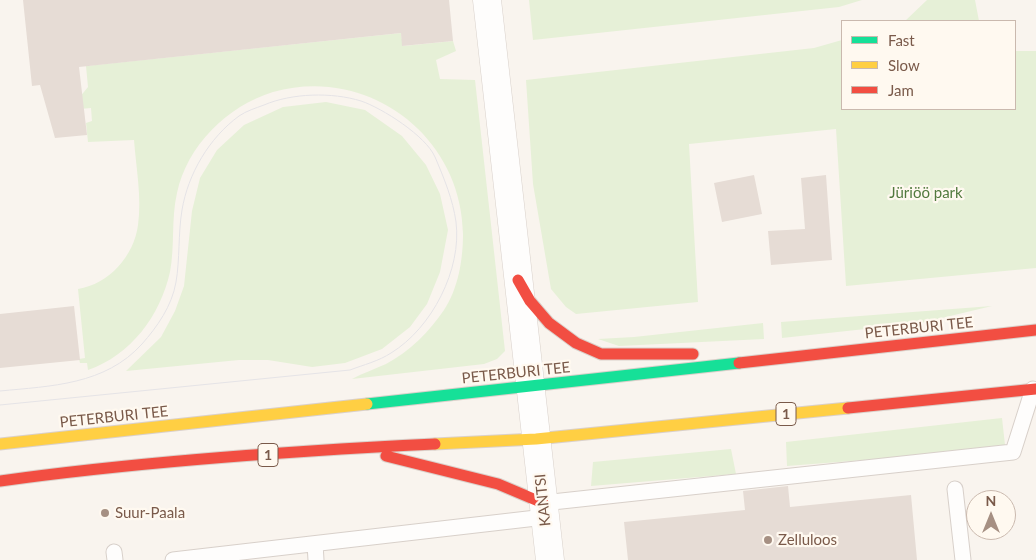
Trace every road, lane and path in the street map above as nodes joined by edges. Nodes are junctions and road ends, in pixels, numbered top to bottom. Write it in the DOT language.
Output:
graph roads {
  1 [pos="487,0"];
  2 [pos="518,280"];
  3 [pos="1036,330"];
  4 [pos="777,359"];
  5 [pos="530,387"];
  6 [pos="1035,389"];
  7 [pos="536,439"];
  8 [pos="0,444"];
  9 [pos="348,448"];
  10 [pos="0,480"];
  11 [pos="955,489"];
  12 [pos="544,510"];
  13 [pos="315,544"];
  14 [pos="173,560"];
  15 [pos="316,560"];
  16 [pos="550,560"];
  17 [pos="962,560"];
  1 -- 2 [label="street, KANTSI"];
  2 -- 4 [label="highway"];
  2 -- 5 [label="street, KANTSI"];
  3 -- 4 [label="highway, PETERBURI TEE"];
  4 -- 5 [label="highway, PETERBURI TEE"];
  5 -- 7 [label="street, KANTSI"];
  5 -- 8 [label="highway, PETERBURI TEE"];
  6 -- 7 [label="highway, 1"];
  6 -- 12 [label="lane"];
  7 -- 9 [label="highway, 1"];
  7 -- 12 [label="street, KANTSI"];
  9 -- 10 [label="highway, 1"];
  9 -- 12 [label="highway"];
  11 -- 17 [label="lane"];
  12 -- 13 [label="lane"];
  12 -- 16 [label="street, KANTSI"];
  13 -- 14 [label="lane"];
  13 -- 15 [label="lane"];
}
